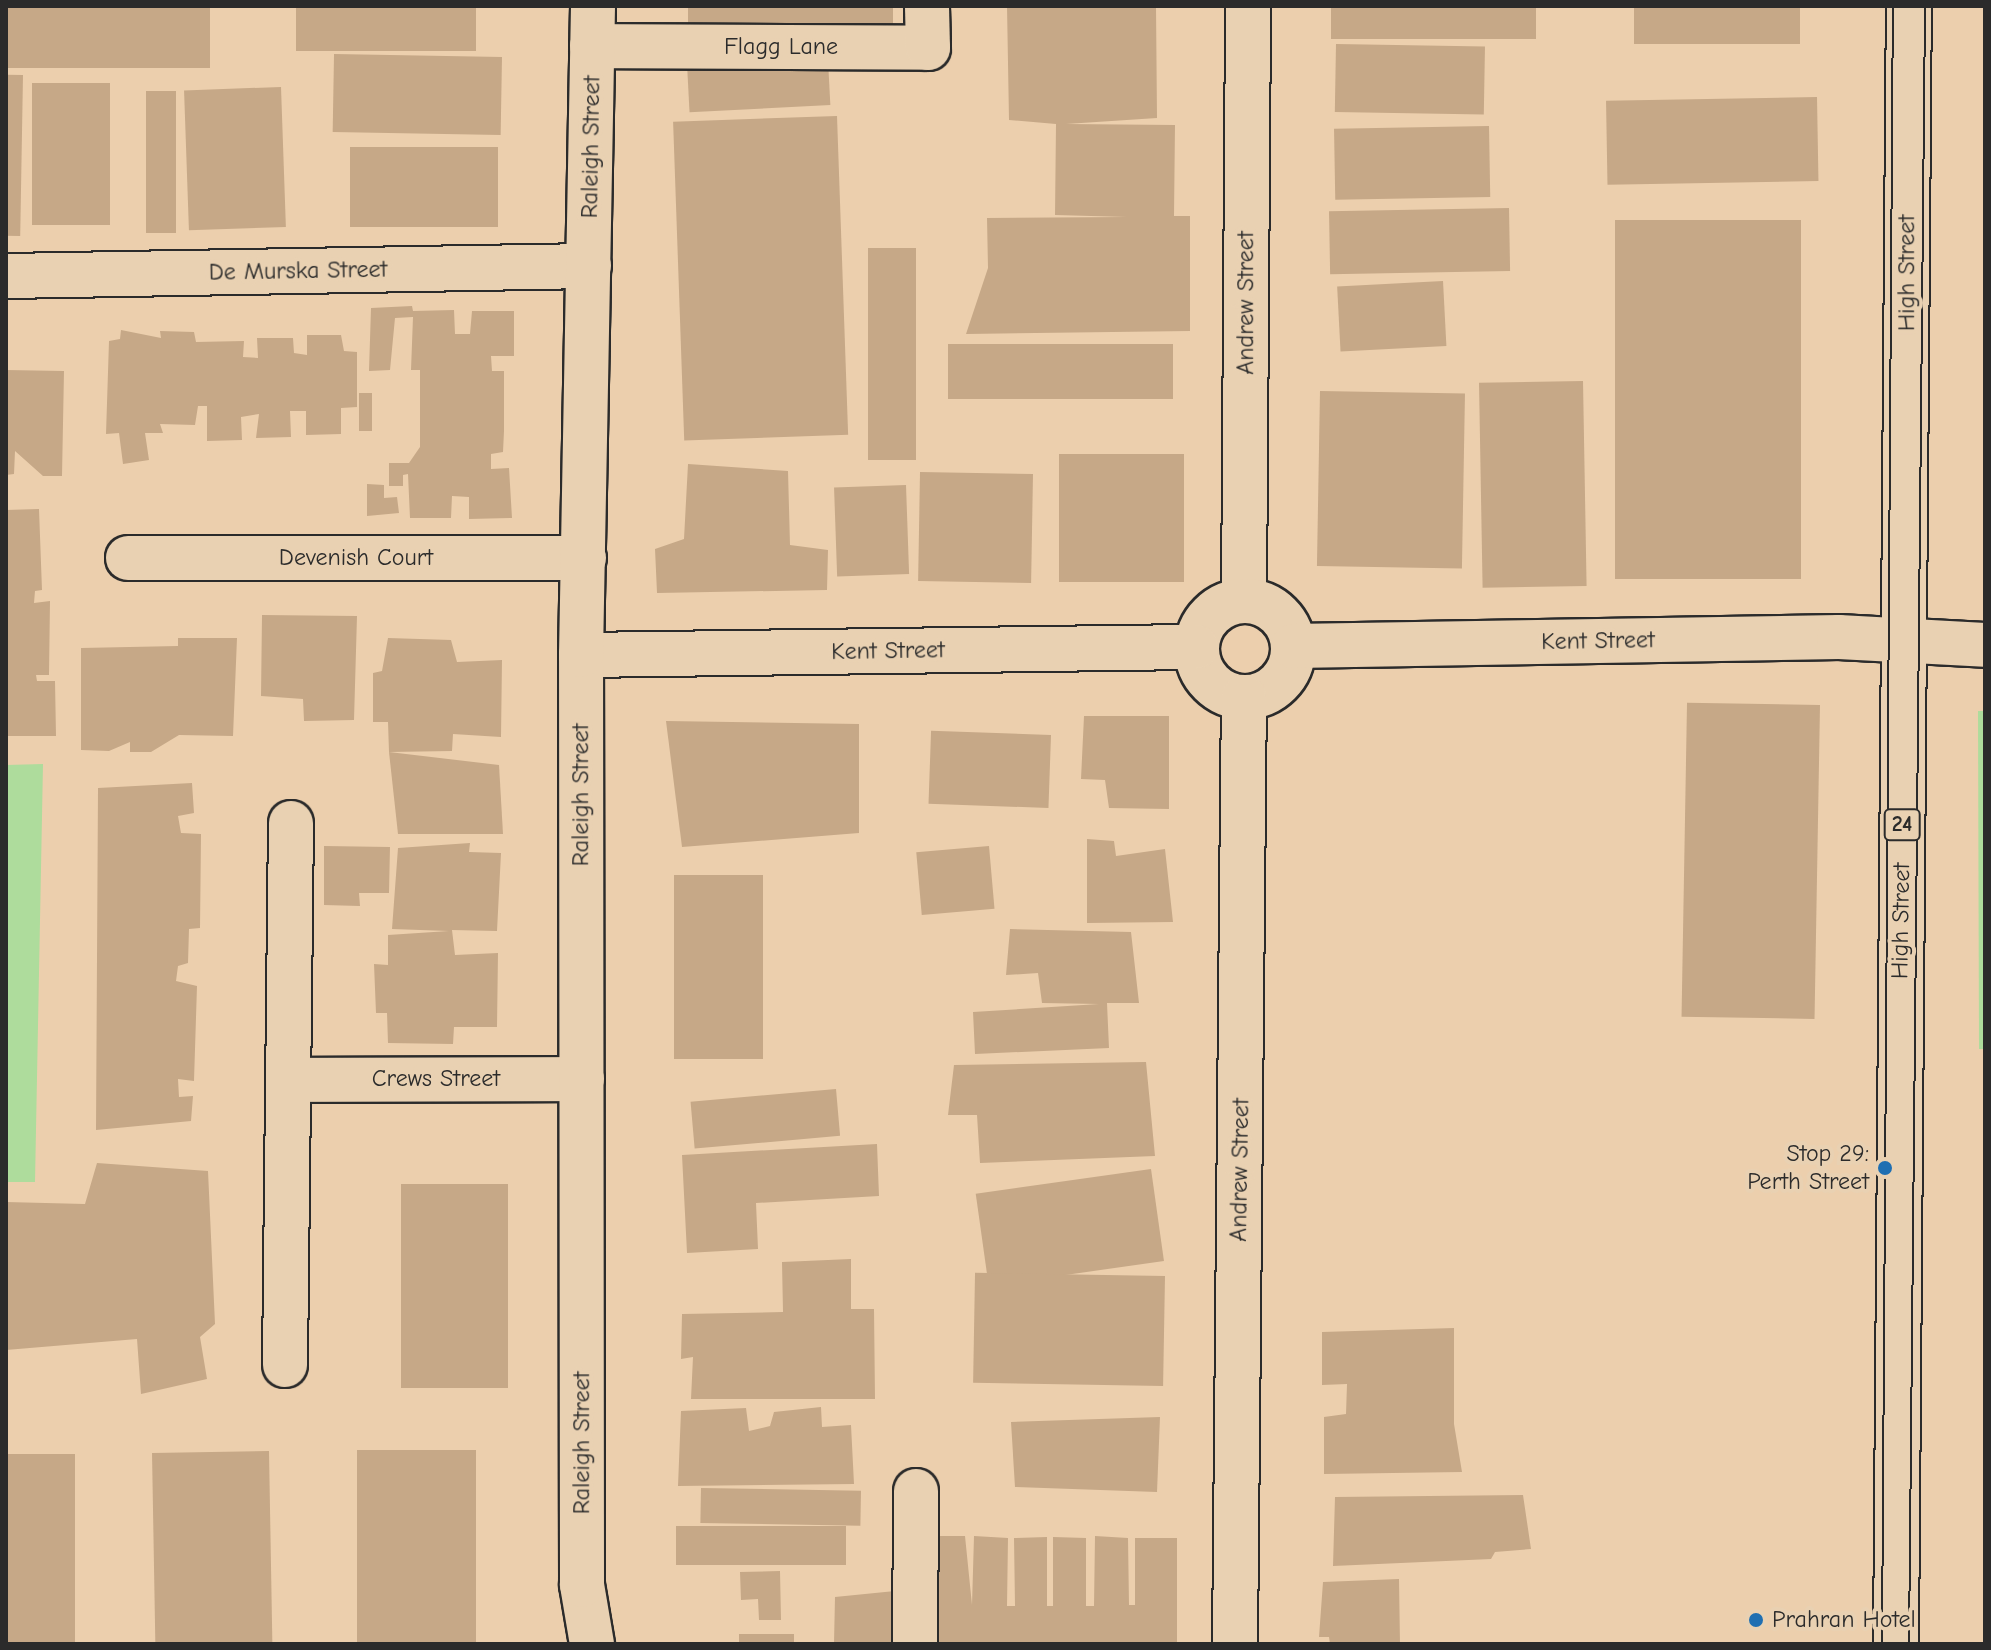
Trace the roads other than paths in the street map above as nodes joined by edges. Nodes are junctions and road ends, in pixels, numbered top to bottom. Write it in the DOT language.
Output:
graph roads {
  1 [pos="927,6"];
  2 [pos="1248,6"];
  3 [pos="1909,6"];
  4 [pos="592,26"];
  5 [pos="589,266"];
  6 [pos="6,276"];
  7 [pos="128,558"];
  8 [pos="584,558"];
  9 [pos="1244,600"];
  10 [pos="1904,641"];
  11 [pos="1985,645"];
  12 [pos="1293,646"];
  13 [pos="1196,647"];
  14 [pos="581,655"];
  15 [pos="1244,697"];
  16 [pos="291,823"];
  17 [pos="582,1079"];
  18 [pos="289,1080"];
  19 [pos="285,1365"];
  20 [pos="916,1491"];
  21 [pos="582,1585"];
  22 [pos="566,1644"];
  23 [pos="592,1644"];
  24 [pos="915,1644"];
  25 [pos="1235,1644"];
  26 [pos="1896,1644"];
  1 -- 4 [label="street, Flagg Lane"];
  2 -- 9 [label="street, Andrew Street"];
  3 -- 10 [label="street, High Street / 24"];
  4 -- 5 [label="street, Raleigh Street"];
  5 -- 6 [label="street, De Murska Street"];
  5 -- 8 [label="street, Raleigh Street"];
  7 -- 8 [label="street, Devenish Court"];
  8 -- 14 [label="street, Raleigh Street"];
  9 -- 12 [label="street"];
  9 -- 13 [label="street"];
  10 -- 11 [label="street, Kent Street"];
  10 -- 12 [label="street, Kent Street"];
  10 -- 26 [label="street, High Street / 24"];
  12 -- 15 [label="street"];
  13 -- 14 [label="street, Kent Street"];
  13 -- 15 [label="street"];
  14 -- 17 [label="street, Raleigh Street"];
  15 -- 25 [label="street, Andrew Street"];
  16 -- 18 [label="street"];
  17 -- 18 [label="street, Crews Street"];
  17 -- 21 [label="street, Raleigh Street"];
  18 -- 19 [label="street"];
  20 -- 24 [label="street"];
  21 -- 22 [label="street, Raleigh Street"];
  21 -- 23 [label="street, Raleigh Street"];
}
